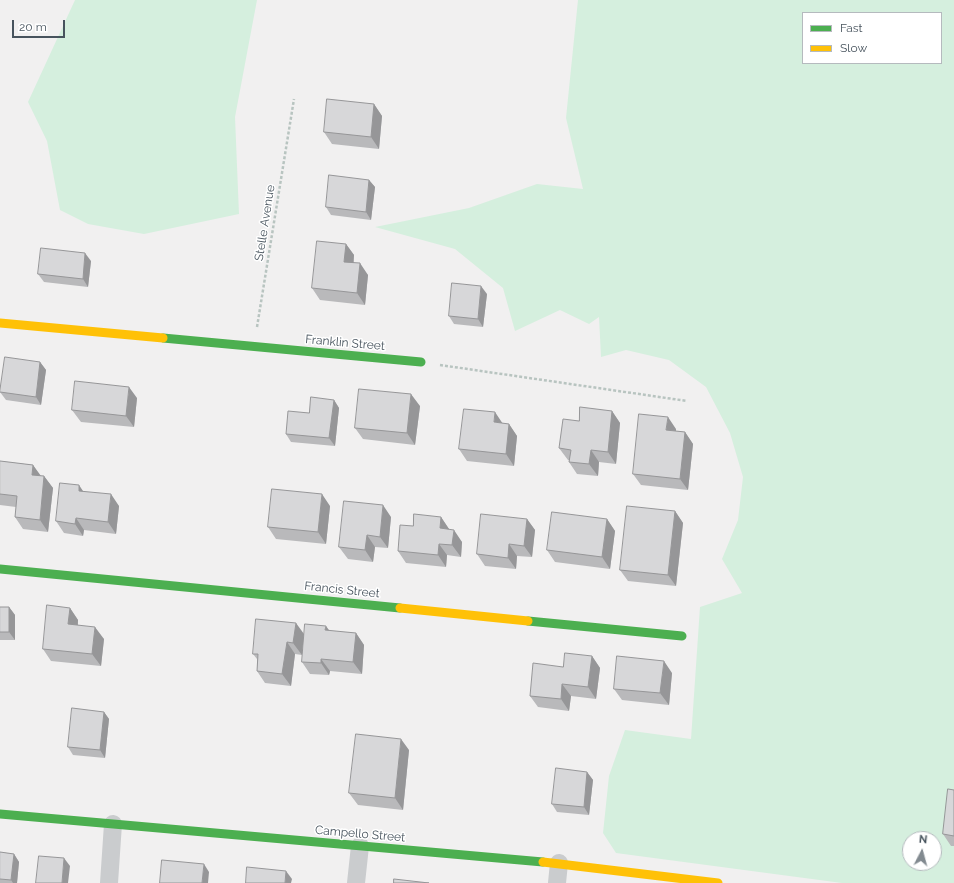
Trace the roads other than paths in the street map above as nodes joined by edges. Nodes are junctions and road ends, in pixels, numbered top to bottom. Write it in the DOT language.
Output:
graph roads {
  1 [pos="0,323"];
  2 [pos="421,362"];
  3 [pos="0,569"];
  4 [pos="682,636"];
  5 [pos="0,814"];
  6 [pos="113,824"];
  7 [pos="360,846"];
  8 [pos="559,863"];
  9 [pos="109,883"];
  10 [pos="356,883"];
  11 [pos="557,883"];
  12 [pos="718,883"];
  1 -- 2 [label="street, Franklin Street"];
  3 -- 4 [label="street, Francis Street"];
  5 -- 6 [label="street, Campello Street"];
  6 -- 7 [label="street, Campello Street"];
  6 -- 9 [label="street"];
  7 -- 8 [label="street, Campello Street"];
  7 -- 10 [label="street"];
  8 -- 11 [label="street"];
  8 -- 12 [label="street, Campello Street"];
}
